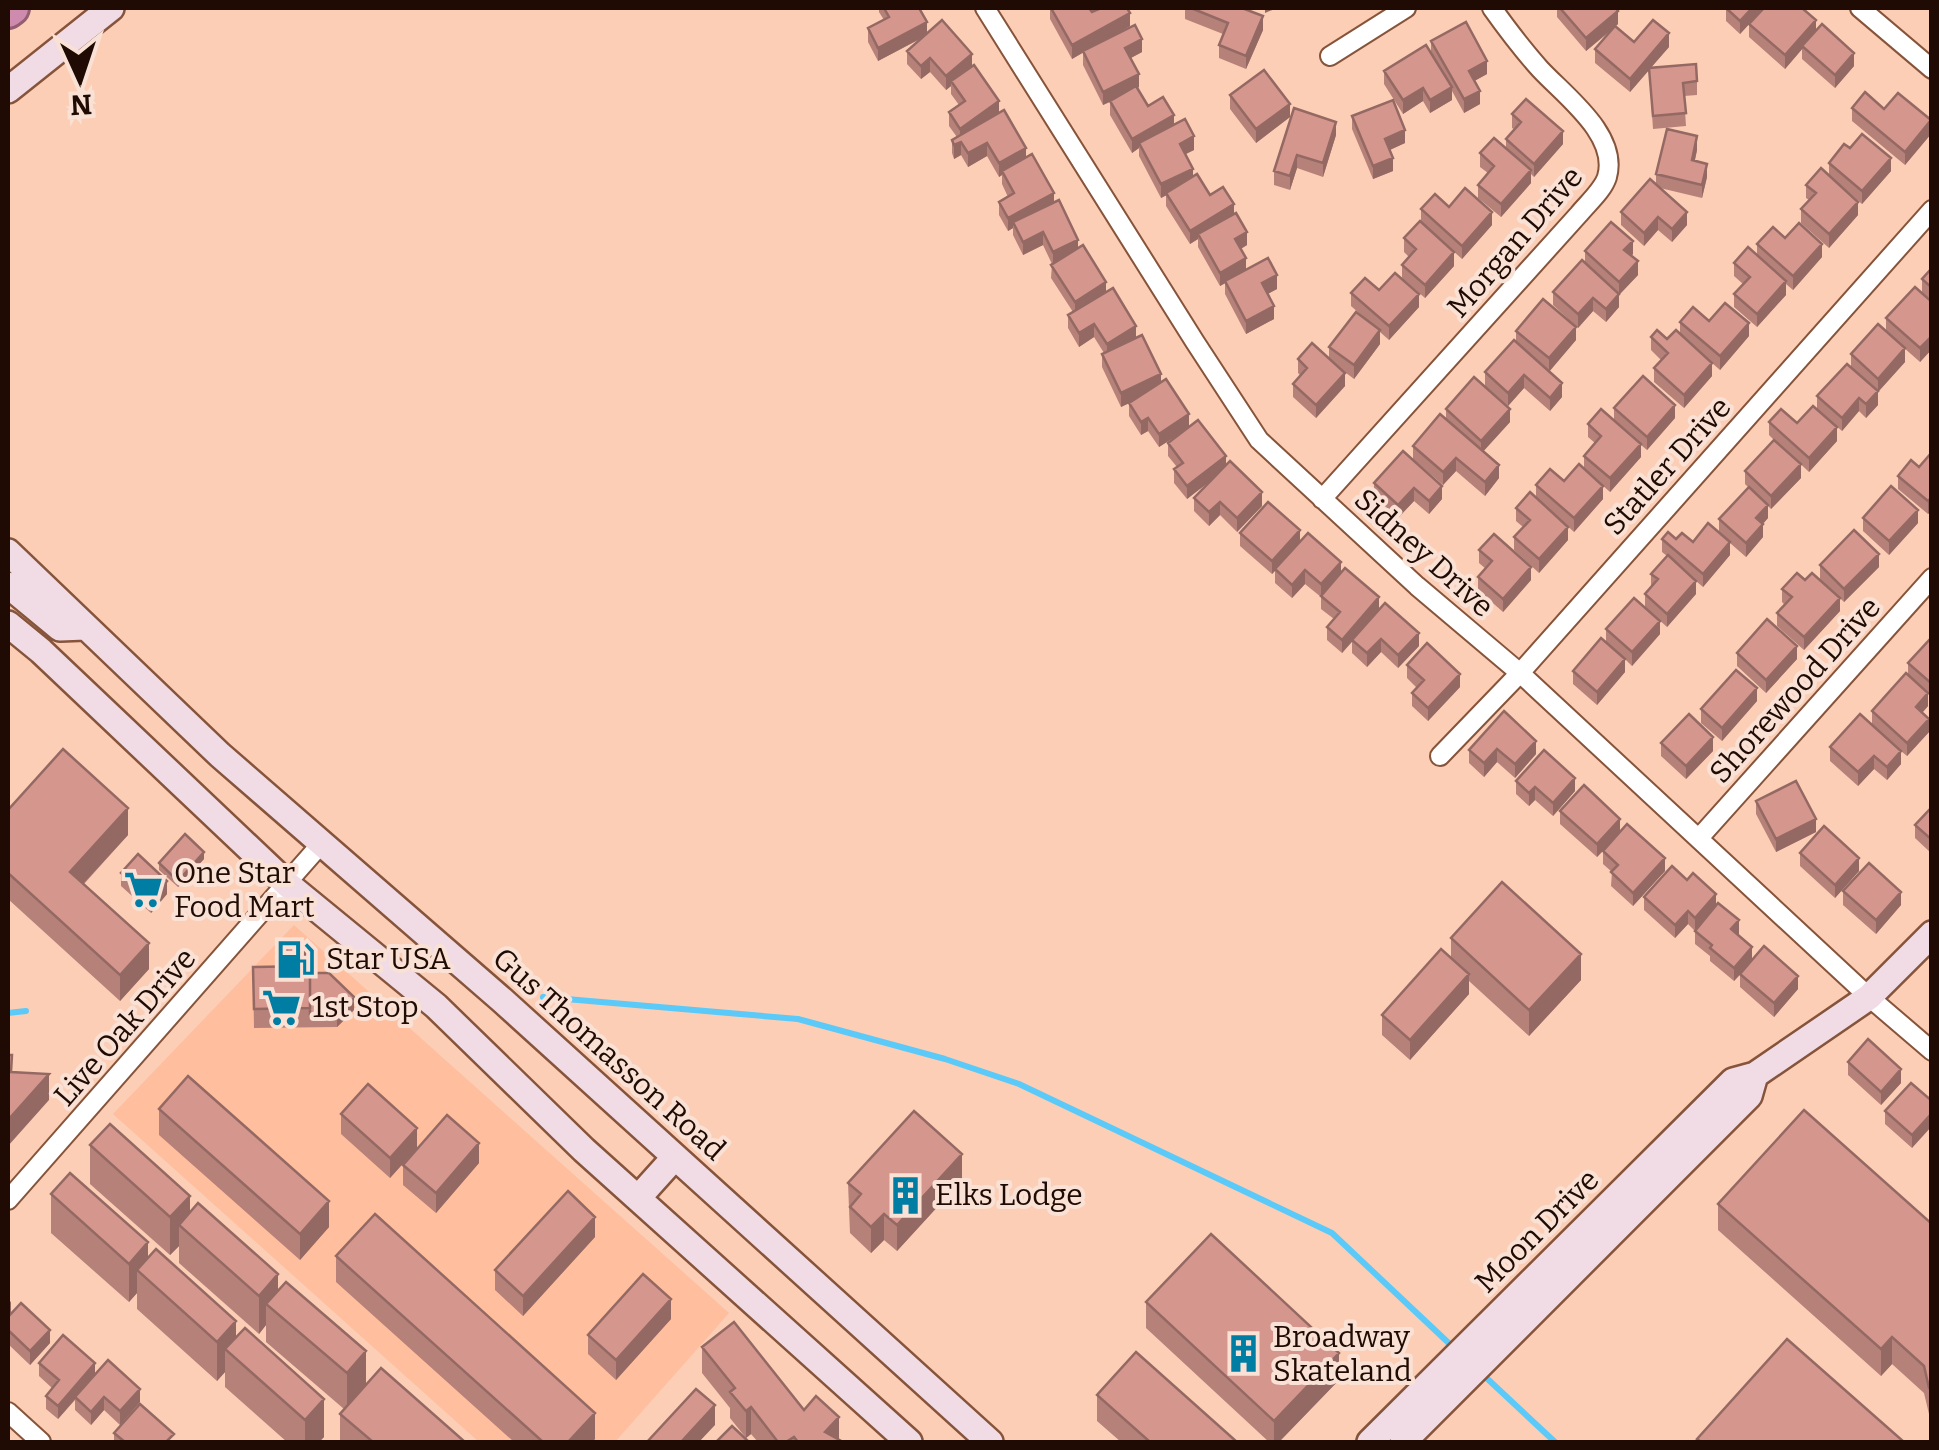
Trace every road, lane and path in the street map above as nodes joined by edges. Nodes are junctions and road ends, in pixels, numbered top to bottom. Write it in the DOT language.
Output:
graph roads {
  1 [pos="111,8"];
  2 [pos="985,8"];
  3 [pos="1406,8"];
  4 [pos="1492,8"];
  5 [pos="1860,8"];
  6 [pos="1330,56"];
  7 [pos="1932,68"];
  8 [pos="8,90"];
  9 [pos="1932,210"];
  10 [pos="1322,499"];
  11 [pos="8,552"];
  12 [pos="1932,578"];
  13 [pos="8,585"];
  14 [pos="8,624"];
  15 [pos="85,628"];
  16 [pos="1520,673"];
  17 [pos="1440,756"];
  18 [pos="1699,838"];
  19 [pos="321,844"];
  20 [pos="287,884"];
  21 [pos="1932,934"];
  22 [pos="1870,997"];
  23 [pos="1932,1051"];
  24 [pos="674,1158"];
  25 [pos="638,1198"];
  26 [pos="8,1200"];
  27 [pos="1442,1387"];
  28 [pos="8,1412"];
  29 [pos="41,1442"];
  30 [pos="909,1442"];
  31 [pos="990,1442"];
  32 [pos="1370,1442"];
  33 [pos="1403,1442"];
  1 -- 8 [label="main road"];
  2 -- 10 [label="street, Sidney Drive"];
  3 -- 6 [label="street"];
  4 -- 10 [label="street, Morgan Drive"];
  5 -- 7 [label="street"];
  9 -- 16 [label="street, Statler Drive"];
  10 -- 16 [label="street, Sidney Drive"];
  11 -- 15 [label="main road, Gus Thomasson Road"];
  12 -- 18 [label="street, Shorewood Drive"];
  13 -- 15 [label="main road"];
  14 -- 20 [label="main road"];
  15 -- 19 [label="main road, Gus Thomasson Road"];
  16 -- 17 [label="street, Statler Drive"];
  16 -- 18 [label="street, Sidney Drive"];
  18 -- 22 [label="street, Sidney Drive"];
  19 -- 20 [label="street, Live Oak Drive"];
  19 -- 24 [label="main road, Gus Thomasson Road"];
  20 -- 25 [label="main road"];
  20 -- 26 [label="street, Live Oak Drive"];
  21 -- 22 [label="main road, Moon Drive"];
  22 -- 23 [label="street, Sidney Drive"];
  22 -- 27 [label="main road, Moon Drive"];
  24 -- 25 [label="main road"];
  24 -- 31 [label="main road, Gus Thomasson Road"];
  25 -- 30 [label="main road"];
  27 -- 32 [label="main road, Moon Drive"];
  27 -- 33 [label="main road, Moon Drive"];
  28 -- 29 [label="street"];
}
